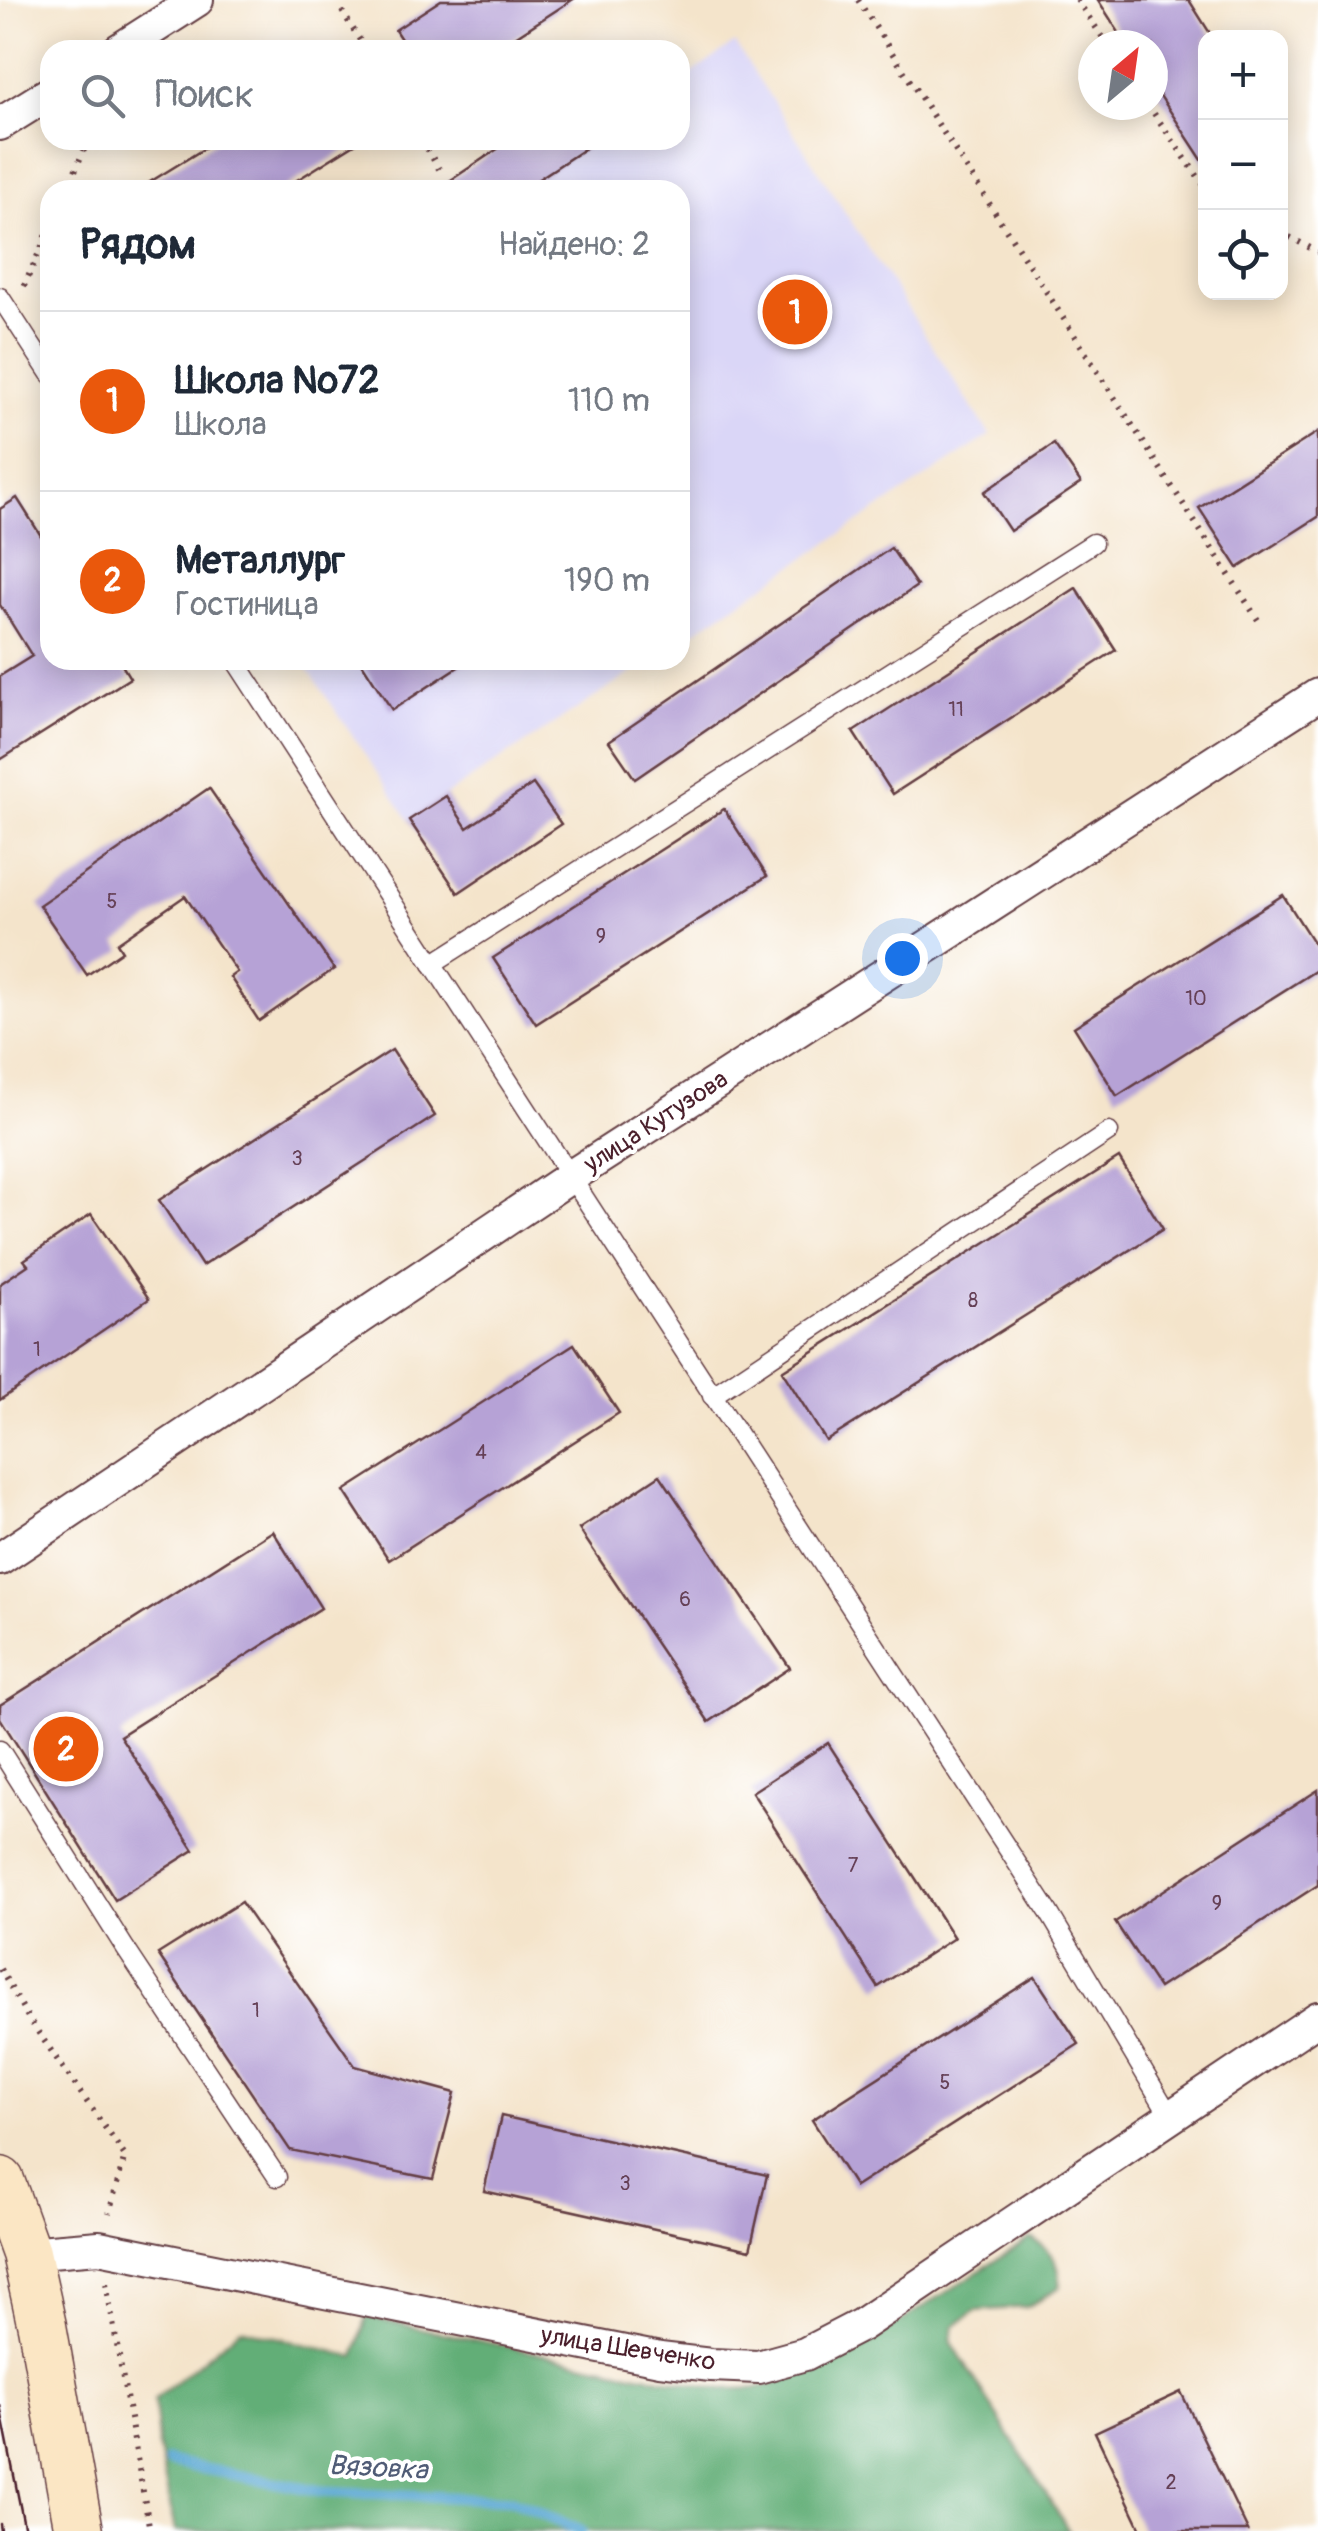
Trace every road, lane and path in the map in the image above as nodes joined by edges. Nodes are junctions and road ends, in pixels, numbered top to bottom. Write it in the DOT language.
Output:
graph roads {
  1 [pos="197,0"];
  2 [pos="858,0"];
  3 [pos="1078,0"];
  4 [pos="342,11"];
  5 [pos="1098,30"];
  6 [pos="135,40"];
  7 [pos="360,40"];
  8 [pos="40,99"];
  9 [pos="1158,120"];
  10 [pos="0,124"];
  11 [pos="84,150"];
  12 [pos="428,150"];
  13 [pos="439,169"];
  14 [pos="1198,177"];
  15 [pos="71,180"];
  16 [pos="1288,236"];
  17 [pos="40,250"];
  18 [pos="1318,252"];
  19 [pos="0,297"];
  20 [pos="11,314"];
  21 [pos="40,359"];
  22 [pos="1094,543"];
  23 [pos="1260,623"];
  24 [pos="241,670"];
  25 [pos="1318,695"];
  26 [pos="432,964"];
  27 [pos="1108,1132"];
  28 [pos="570,1177"];
  29 [pos="712,1396"];
  30 [pos="0,1559"];
  31 [pos="0,1750"];
  32 [pos="1318,2018"];
  33 [pos="1170,2116"];
  34 [pos="277,2178"];
  35 [pos="0,2181"];
  36 [pos="26,2252"];
  37 [pos="78,2531"];
  1 -- 6 [label="street"];
  2 -- 23 [label="path"];
  3 -- 5 [label="path"];
  4 -- 7 [label="path"];
  8 -- 10 [label="street"];
  9 -- 14 [label="path"];
  11 -- 15 [label="path"];
  12 -- 13 [label="path"];
  16 -- 18 [label="path"];
  17 -- 20 [label="path"];
  19 -- 20 [label="lane"];
  20 -- 21 [label="lane"];
  22 -- 26 [label="lane"];
  24 -- 26 [label="lane"];
  25 -- 28 [label="street, улица Кутузова"];
  26 -- 28 [label="lane"];
  27 -- 29 [label="lane"];
  28 -- 29 [label="lane"];
  28 -- 30 [label="street, улица Кутузова"];
  29 -- 33 [label="lane"];
  31 -- 34 [label="lane"];
  32 -- 33 [label="street, улица Шевченко"];
  33 -- 36 [label="street, улица Шевченко"];
  35 -- 36 [label="main road"];
  36 -- 37 [label="main road"];
}
